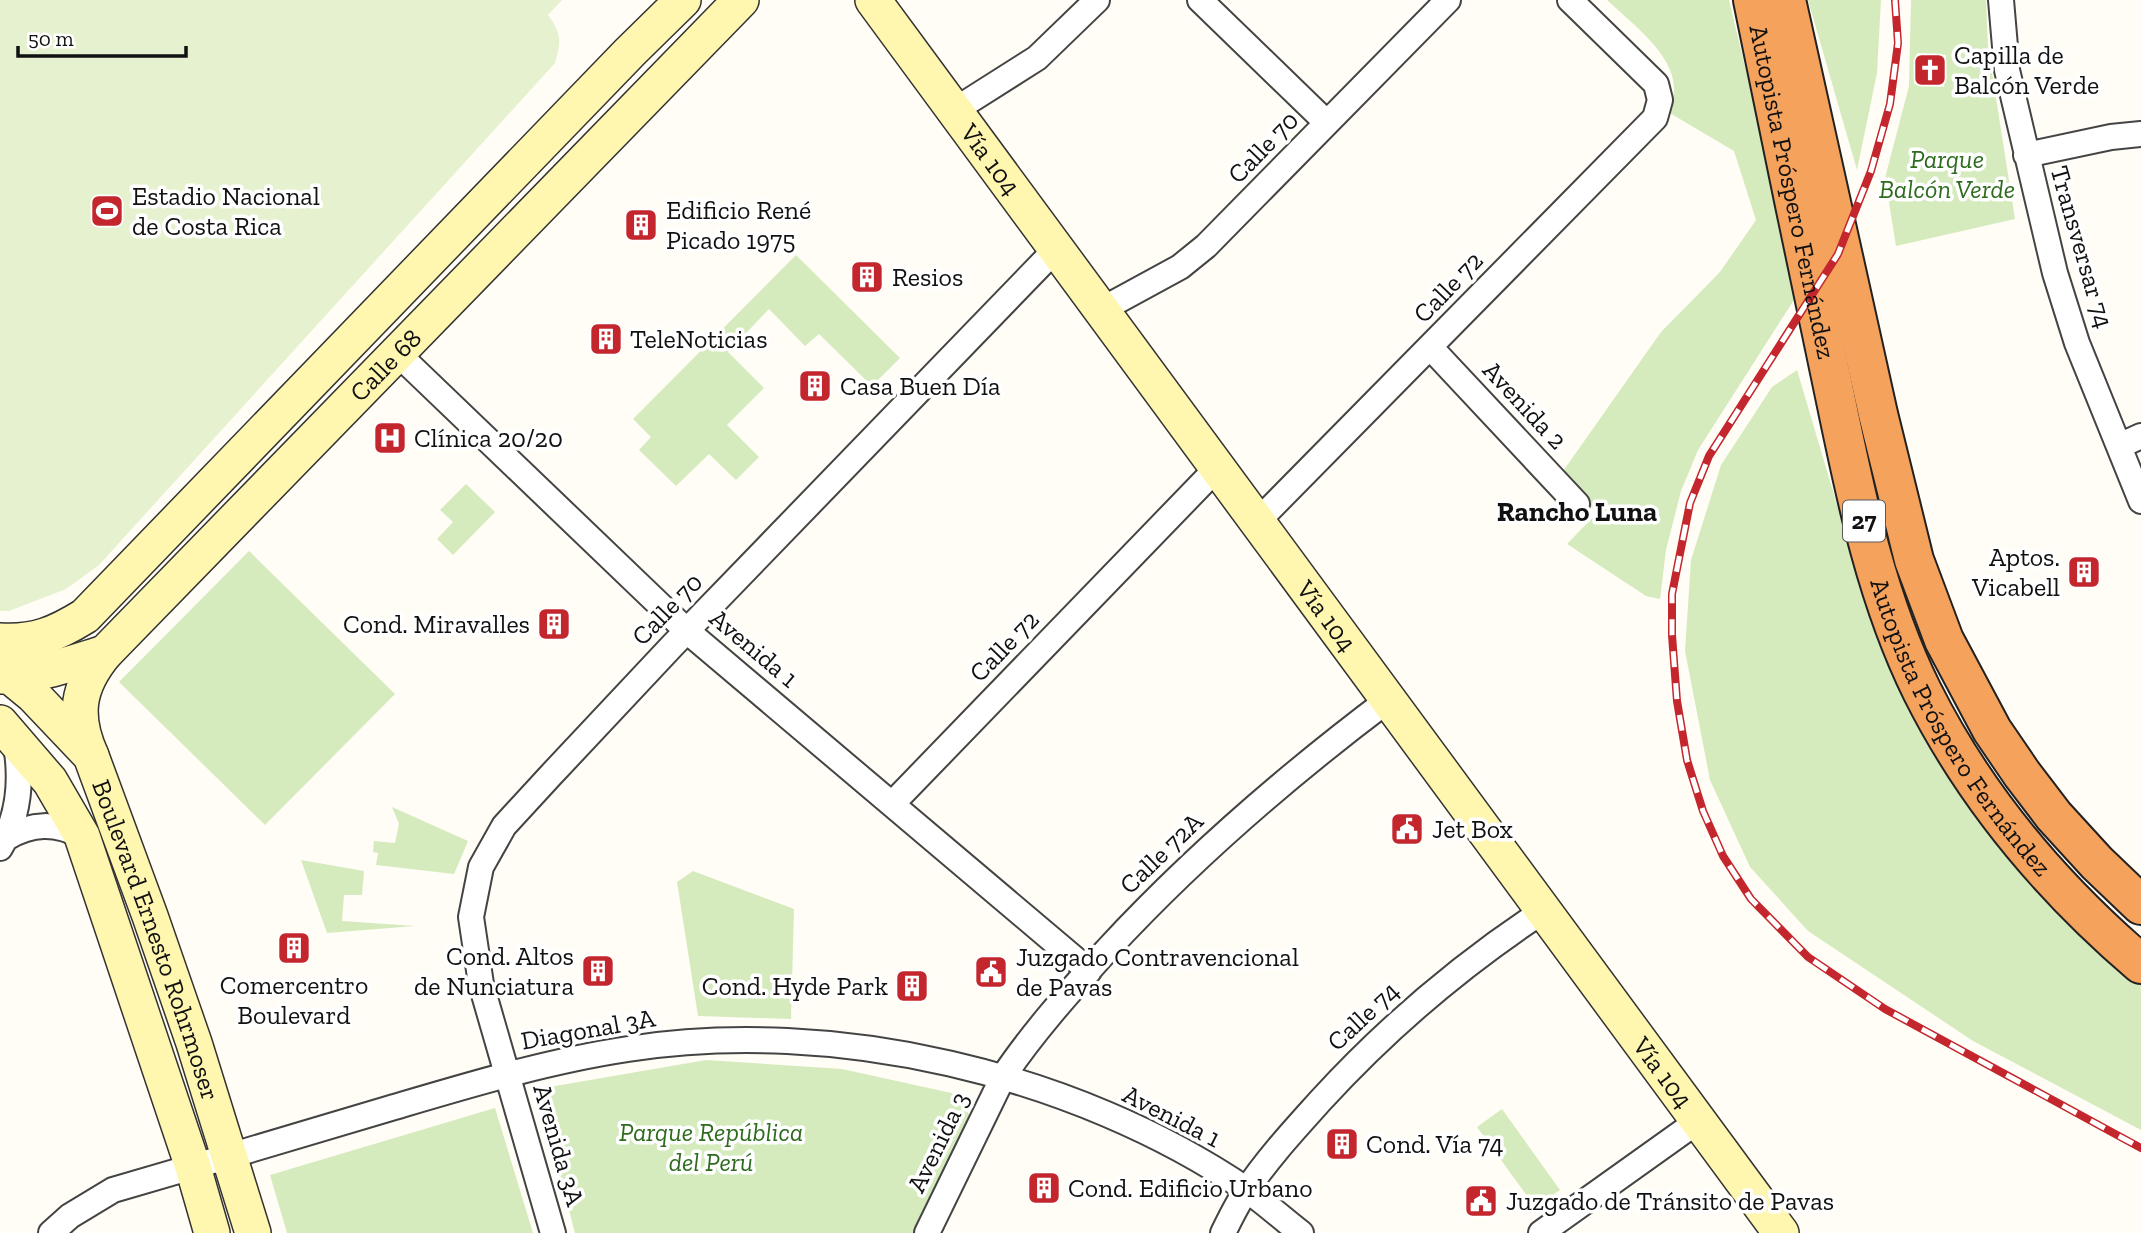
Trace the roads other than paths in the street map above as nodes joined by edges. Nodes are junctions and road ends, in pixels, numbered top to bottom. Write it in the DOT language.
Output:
graph roads {
  1 [pos="683,0"];
  2 [pos="741,0"];
  3 [pos="873,0"];
  4 [pos="1097,0"];
  5 [pos="1200,0"];
  6 [pos="1448,0"];
  7 [pos="1570,0"];
  8 [pos="1752,0"];
  9 [pos="1786,0"];
  10 [pos="2001,0"];
  11 [pos="955,110"];
  12 [pos="1327,123"];
  13 [pos="2141,134"];
  14 [pos="2026,155"];
  15 [pos="1056,249"];
  16 [pos="1101,310"];
  17 [pos="1430,347"];
  18 [pos="397,353"];
  19 [pos="2130,441"];
  20 [pos="1217,468"];
  21 [pos="2141,501"];
  22 [pos="1577,504"];
  23 [pos="1257,522"];
  24 [pos="687,631"];
  25 [pos="0,641"];
  26 [pos="105,653"];
  27 [pos="4,673"];
  28 [pos="1388,700"];
  29 [pos="8,731"];
  30 [pos="91,756"];
  31 [pos="891,804"];
  32 [pos="82,836"];
  33 [pos="3,843"];
  34 [pos="2141,905"];
  35 [pos="1543,911"];
  36 [pos="2141,964"];
  37 [pos="1089,971"];
  38 [pos="508,1074"];
  39 [pos="1003,1077"];
  40 [pos="1698,1121"];
  41 [pos="230,1156"];
  42 [pos="192,1167"];
  43 [pos="1247,1190"];
  44 [pos="51,1233"];
  45 [pos="212,1233"];
  46 [pos="253,1233"];
  47 [pos="552,1233"];
  48 [pos="928,1233"];
  49 [pos="1223,1233"];
  50 [pos="1301,1233"];
  51 [pos="1541,1233"];
  52 [pos="1780,1233"];
  1 -- 25 [label="main road, Calle 68"];
  2 -- 18 [label="main road, Calle 68"];
  3 -- 11 [label="main road, Vía 104"];
  4 -- 11 [label="street"];
  5 -- 12 [label="street"];
  6 -- 12 [label="street, Calle 70"];
  7 -- 17 [label="street, Calle 72"];
  8 -- 36 [label="highway, Autopista Próspero Fernández / 27"];
  9 -- 34 [label="highway, Autopista Próspero Fernández / 27"];
  10 -- 14 [label="street, Transversar 74"];
  11 -- 15 [label="main road, Vía 104"];
  12 -- 16 [label="street, Calle 70"];
  13 -- 14 [label="street"];
  14 -- 19 [label="street, Transversar 74"];
  15 -- 16 [label="main road, Vía 104"];
  15 -- 24 [label="street, Calle 70"];
  16 -- 20 [label="main road, Vía 104"];
  17 -- 22 [label="street, Avenida 2"];
  17 -- 23 [label="street, Calle 72"];
  18 -- 24 [label="street, Avenida 1"];
  18 -- 26 [label="main road, Calle 68"];
  19 -- 21 [label="street, Transversar 74"];
  20 -- 23 [label="main road, Vía 104"];
  20 -- 31 [label="street, Calle 72"];
  23 -- 28 [label="main road, Vía 104"];
  24 -- 31 [label="street, Avenida 1"];
  24 -- 38 [label="street, Calle 70"];
  26 -- 27 [label="main road"];
  26 -- 30 [label="main road, Calle 68"];
  27 -- 30 [label="main road, Boulevard Ernesto Rohrmoser"];
  28 -- 35 [label="main road, Vía 104"];
  28 -- 37 [label="street, Calle 72A"];
  29 -- 32 [label="main road, Boulevard Ernesto Rohrmoser"];
  29 -- 33 [label="street"];
  30 -- 41 [label="main road, Boulevard Ernesto Rohrmoser"];
  31 -- 37 [label="street, Avenida 1"];
  32 -- 33 [label="street"];
  32 -- 42 [label="main road, Boulevard Ernesto Rohrmoser"];
  35 -- 40 [label="main road, Vía 104"];
  35 -- 43 [label="street, Calle 74"];
  37 -- 39 [label="street, Calle 72A"];
  38 -- 39 [label="street, Diagonal 3A"];
  38 -- 41 [label="street, Diagonal 3A"];
  38 -- 47 [label="street, Avenida 3A"];
  39 -- 43 [label="street, Avenida 1"];
  39 -- 48 [label="street, Avenida 3"];
  40 -- 51 [label="street"];
  40 -- 52 [label="main road, Vía 104"];
  41 -- 42 [label="street, Diagonal 3A"];
  41 -- 46 [label="main road, Boulevard Ernesto Rohrmoser"];
  42 -- 44 [label="street, Diagonal 3A"];
  42 -- 45 [label="main road, Boulevard Ernesto Rohrmoser"];
  43 -- 49 [label="street, Calle 74"];
  43 -- 50 [label="street, Avenida 1"];
}
